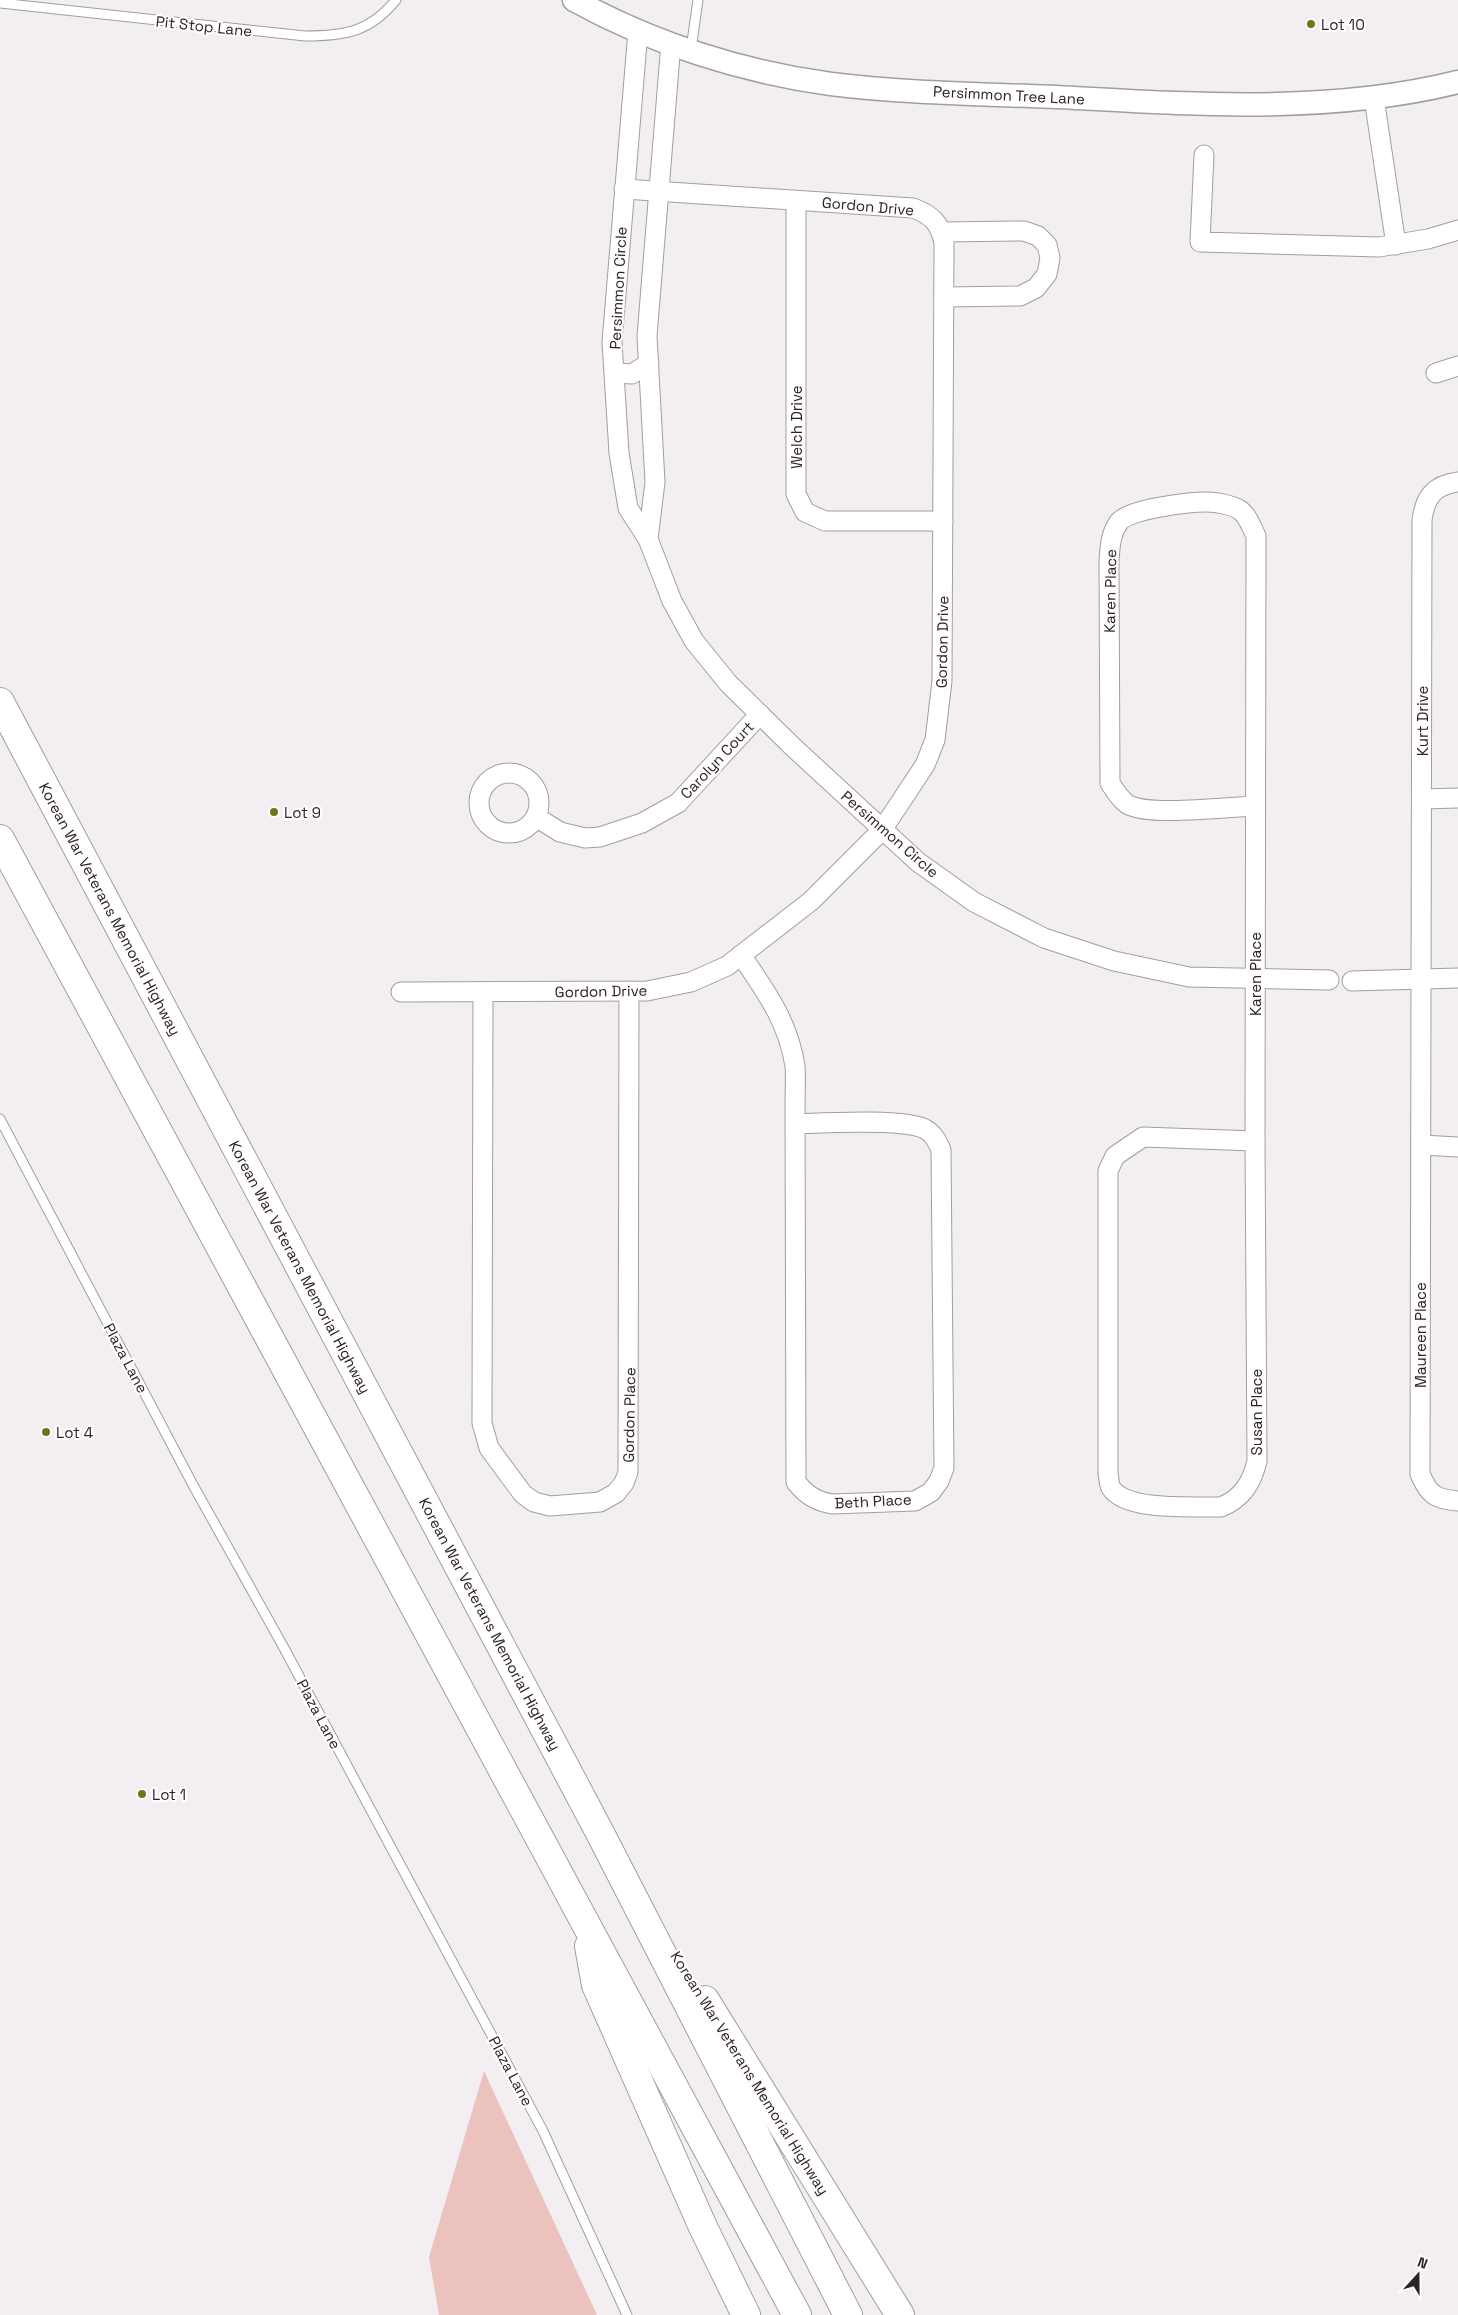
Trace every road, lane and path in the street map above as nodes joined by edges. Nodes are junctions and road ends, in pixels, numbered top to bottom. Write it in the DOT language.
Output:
graph roads {
  1 [pos="396,0"];
  2 [pos="574,0"];
  3 [pos="698,0"];
  4 [pos="0,3"];
  5 [pos="638,31"];
  6 [pos="681,47"];
  7 [pos="1458,82"];
  8 [pos="1374,98"];
  9 [pos="1204,155"];
  10 [pos="624,189"];
  11 [pos="658,192"];
  12 [pos="796,201"];
  13 [pos="1458,230"];
  14 [pos="942,232"];
  15 [pos="1396,246"];
  16 [pos="944,297"];
  17 [pos="649,363"];
  18 [pos="1458,366"];
  19 [pos="615,373"];
  20 [pos="1436,373"];
  21 [pos="1458,482"];
  22 [pos="943,521"];
  23 [pos="648,538"];
  24 [pos="0,702"];
  25 [pos="760,714"];
  26 [pos="1458,798"];
  27 [pos="1422,799"];
  28 [pos="1255,806"];
  29 [pos="536,817"];
  30 [pos="882,830"];
  31 [pos="0,838"];
  32 [pos="741,955"];
  33 [pos="1458,978"];
  34 [pos="1254,979"];
  35 [pos="1422,979"];
  36 [pos="1329,980"];
  37 [pos="1352,981"];
  38 [pos="629,991"];
  39 [pos="401,992"];
  40 [pos="483,992"];
  41 [pos="0,1119"];
  42 [pos="795,1124"];
  43 [pos="1255,1141"];
  44 [pos="1421,1145"];
  45 [pos="1458,1147"];
  46 [pos="1458,1501"];
  47 [pos="599,1831"];
  48 [pos="585,1923"];
  49 [pos="627,2315"];
  50 [pos="746,2315"];
  51 [pos="797,2315"];
  52 [pos="848,2315"];
  53 [pos="900,2315"];
  1 -- 4 [label="lane, Pit Stop Lane"];
  2 -- 5 [label="street, Persimmon Tree Lane"];
  3 -- 6 [label="lane"];
  5 -- 6 [label="street, Persimmon Tree Lane"];
  5 -- 10 [label="street, Persimmon Circle"];
  6 -- 8 [label="street, Persimmon Tree Lane"];
  6 -- 11 [label="street, Persimmon Circle"];
  7 -- 8 [label="street, Persimmon Tree Lane"];
  8 -- 15 [label="street"];
  9 -- 15 [label="street"];
  10 -- 11 [label="street, Gordon Drive"];
  10 -- 19 [label="street, Persimmon Circle"];
  11 -- 12 [label="street, Gordon Drive"];
  11 -- 17 [label="street, Persimmon Circle"];
  12 -- 14 [label="street, Gordon Drive"];
  12 -- 22 [label="street, Welch Drive"];
  13 -- 15 [label="street"];
  14 -- 16 [label="street, Gordon Drive"];
  14 -- 16 [label="street"];
  16 -- 22 [label="street, Gordon Drive"];
  17 -- 19 [label="street"];
  17 -- 23 [label="street, Persimmon Circle"];
  18 -- 20 [label="street"];
  19 -- 23 [label="street, Persimmon Circle"];
  21 -- 27 [label="street, Kurt Drive"];
  22 -- 30 [label="street, Gordon Drive"];
  23 -- 25 [label="street, Persimmon Circle"];
  24 -- 47 [label="highway, Korean War Veterans Memorial Highway"];
  25 -- 29 [label="street, Carolyn Court"];
  25 -- 30 [label="street, Persimmon Circle"];
  26 -- 27 [label="street"];
  27 -- 35 [label="street, Kurt Drive"];
  28 -- 28 [label="street, Karen Place"];
  28 -- 34 [label="street, Karen Place"];
  30 -- 32 [label="street, Gordon Drive"];
  30 -- 34 [label="street, Persimmon Circle"];
  31 -- 48 [label="highway"];
  32 -- 38 [label="street, Gordon Drive"];
  32 -- 42 [label="street, Beth Place"];
  33 -- 35 [label="street"];
  34 -- 36 [label="street, Persimmon Circle"];
  34 -- 43 [label="street, Karen Place"];
  35 -- 37 [label="street"];
  35 -- 44 [label="street, Maureen Place"];
  38 -- 40 [label="street, Gordon Drive"];
  38 -- 40 [label="street, Gordon Place"];
  39 -- 40 [label="street, Gordon Drive"];
  41 -- 49 [label="lane, Plaza Lane"];
  42 -- 42 [label="street, Beth Place"];
  43 -- 43 [label="street, Susan Place"];
  44 -- 45 [label="street"];
  44 -- 46 [label="street, Maureen Place"];
  47 -- 52 [label="highway, Korean War Veterans Memorial Highway"];
  47 -- 53 [label="highway, Korean War Veterans Memorial Highway"];
  48 -- 50 [label="highway"];
  48 -- 51 [label="highway"];
}
